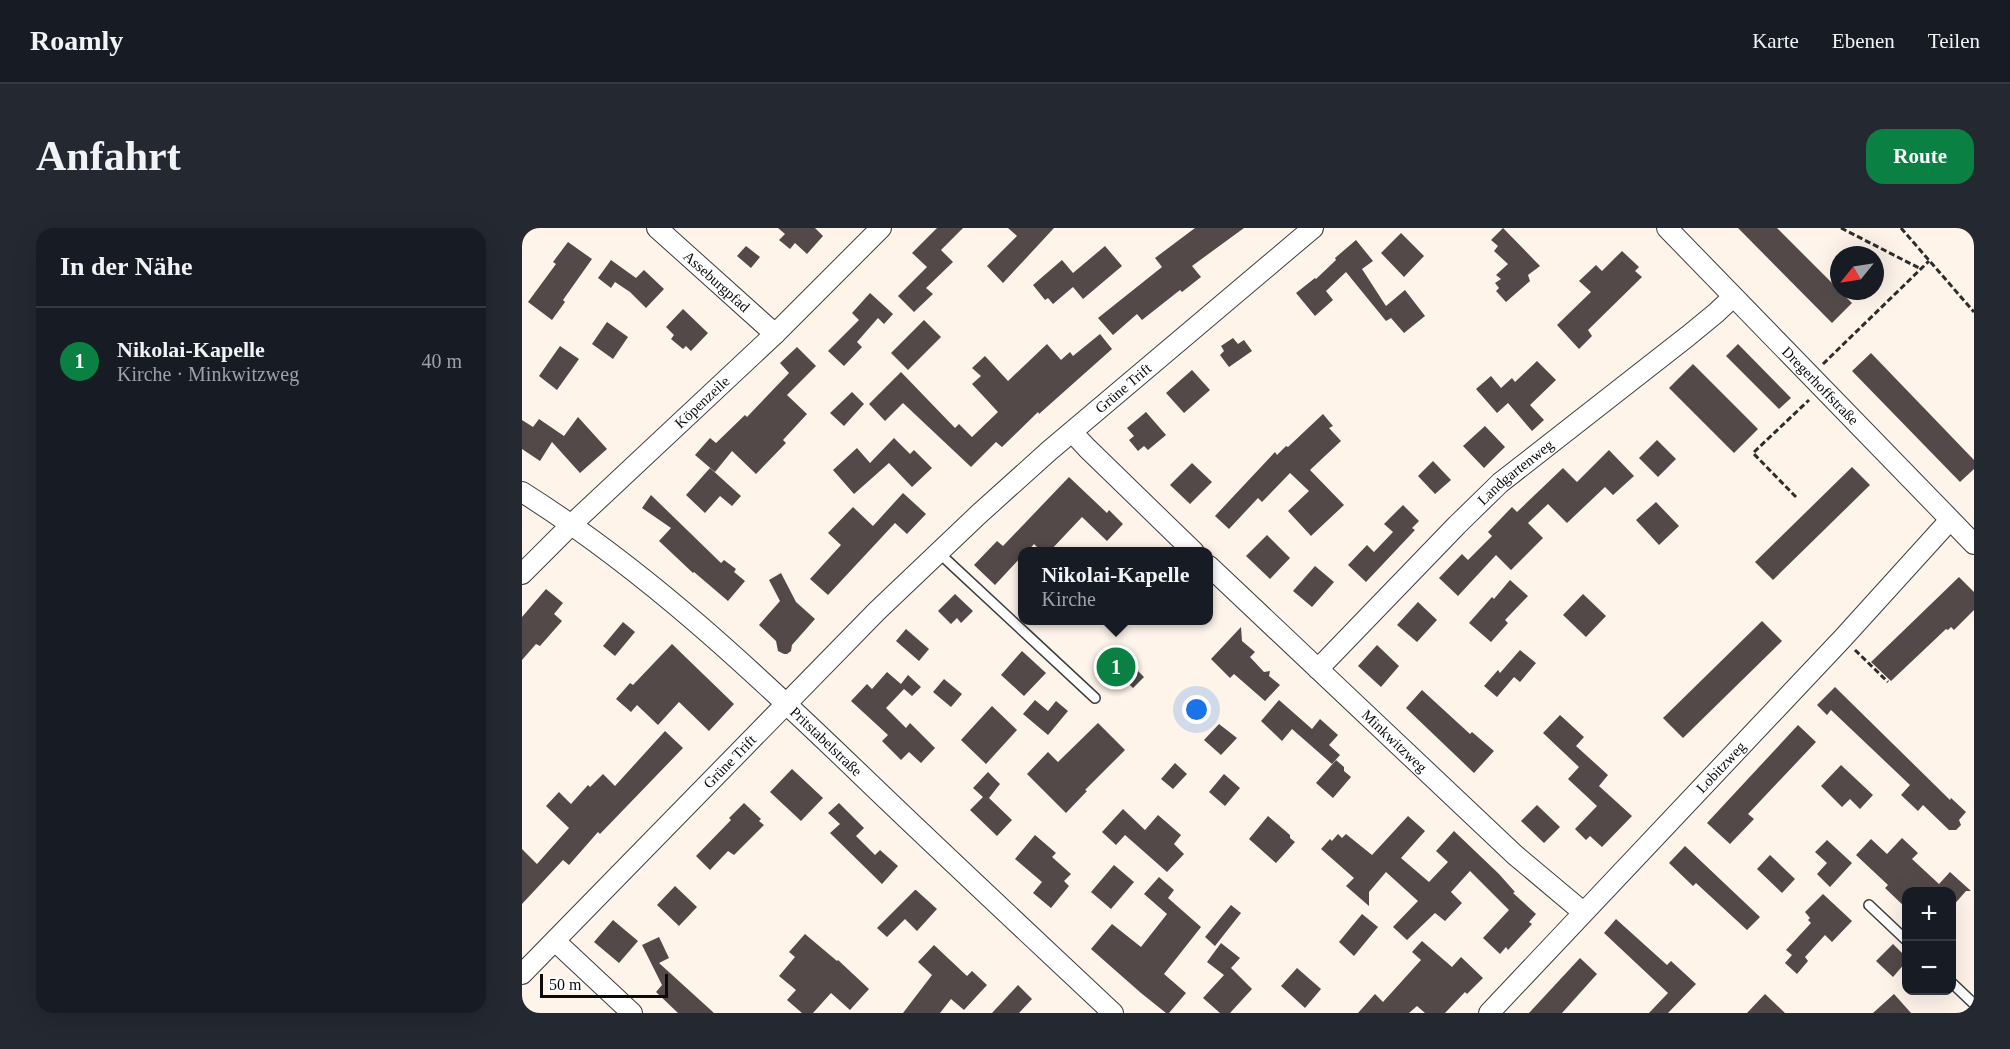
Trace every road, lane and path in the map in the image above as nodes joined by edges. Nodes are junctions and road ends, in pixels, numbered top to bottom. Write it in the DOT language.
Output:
graph roads {
  1 [pos="657,228"];
  2 [pos="881,228"];
  3 [pos="1313,228"];
  4 [pos="1666,228"];
  5 [pos="1841,228"];
  6 [pos="1901,228"];
  7 [pos="1929,261"];
  8 [pos="1921,269"];
  9 [pos="1733,297"];
  10 [pos="1974,312"];
  11 [pos="774,333"];
  12 [pos="1816,382"];
  13 [pos="1072,432"];
  14 [pos="522,492"];
  15 [pos="1796,497"];
  16 [pos="1950,519"];
  17 [pos="572,524"];
  18 [pos="1974,544"];
  19 [pos="1189,547"];
  20 [pos="938,552"];
  21 [pos="1213,570"];
  22 [pos="522,574"];
  23 [pos="1842,638"];
  24 [pos="1318,669"];
  25 [pos="1888,682"];
  26 [pos="1095,698"];
  27 [pos="786,704"];
  28 [pos="1869,905"];
  29 [pos="1582,912"];
  30 [pos="1902,936"];
  31 [pos="555,941"];
  32 [pos="522,974"];
  33 [pos="1956,987"];
  34 [pos="1974,1004"];
  35 [pos="632,1013"];
  36 [pos="1113,1013"];
  37 [pos="1488,1013"];
  1 -- 11 [label="street, Asseburgpfad"];
  2 -- 11 [label="street, Köpenzeile"];
  3 -- 13 [label="street, Grüne Trift"];
  4 -- 9 [label="street, Dregerhoffstraße"];
  5 -- 8 [label="path"];
  6 -- 7 [label="path"];
  7 -- 8 [label="path"];
  7 -- 10 [label="path"];
  8 -- 12 [label="path"];
  9 -- 12 [label="street, Dregerhoffstraße"];
  9 -- 24 [label="street, Landgartenweg"];
  11 -- 17 [label="street, Köpenzeile"];
  12 -- 15 [label="path"];
  12 -- 16 [label="street, Dregerhoffstraße"];
  13 -- 19 [label="street"];
  13 -- 20 [label="street, Grüne Trift"];
  14 -- 17 [label="street, Pritstabelstraße"];
  16 -- 18 [label="street, Dregerhoffstraße"];
  16 -- 23 [label="street, Lobitzweg"];
  17 -- 22 [label="street, Köpenzeile"];
  17 -- 27 [label="street, Pritstabelstraße"];
  20 -- 26 [label="lane"];
  20 -- 27 [label="street, Grüne Trift"];
  21 -- 24 [label="street, Minkwitzweg"];
  23 -- 25 [label="path"];
  23 -- 29 [label="street, Lobitzweg"];
  24 -- 29 [label="street, Minkwitzweg"];
  27 -- 31 [label="street, Grüne Trift"];
  27 -- 36 [label="street, Pritstabelstraße"];
  28 -- 30 [label="lane"];
  29 -- 37 [label="street, Lobitzweg"];
  31 -- 32 [label="street, Grüne Trift"];
  31 -- 35 [label="street"];
  33 -- 34 [label="lane"];
}
